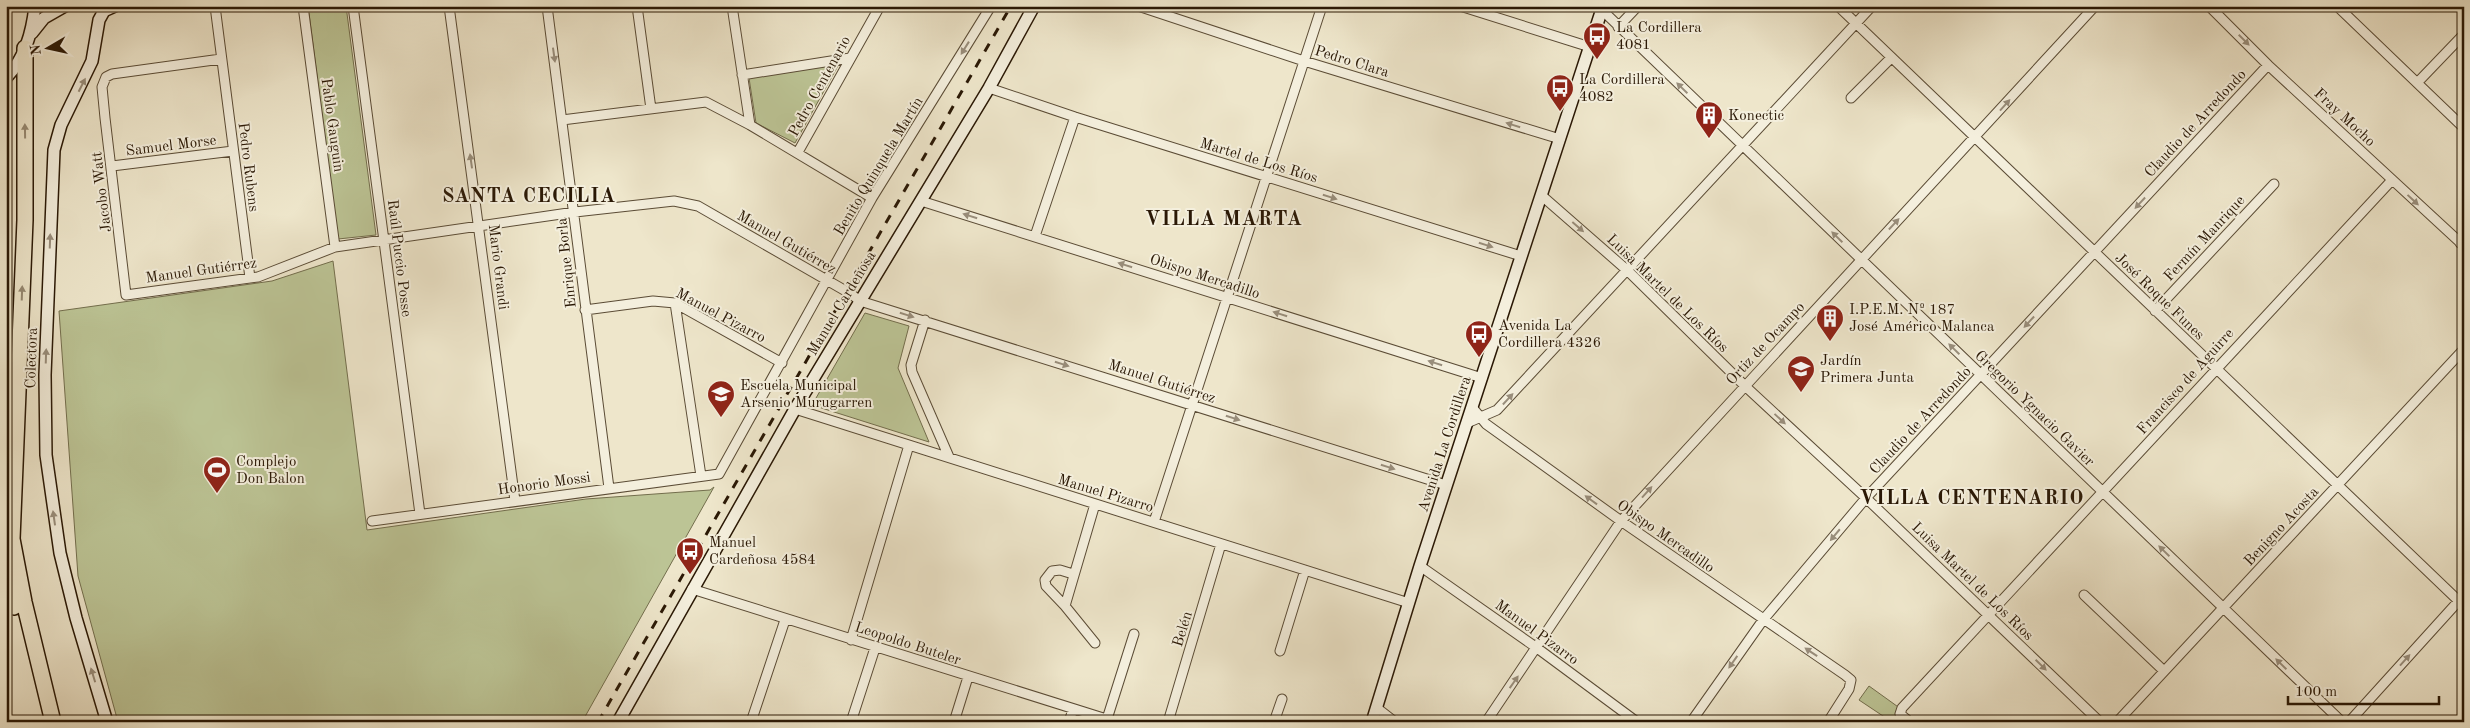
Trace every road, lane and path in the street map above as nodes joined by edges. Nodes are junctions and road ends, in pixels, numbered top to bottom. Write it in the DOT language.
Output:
graph roads {
  1 [pos="35,6"];
  2 [pos="65,6"];
  3 [pos="115,6"];
  4 [pos="216,6"];
  5 [pos="303,6"];
  6 [pos="353,6"];
  7 [pos="449,6"];
  8 [pos="547,6"];
  9 [pos="637,6"];
  10 [pos="732,6"];
  11 [pos="880,6"];
  12 [pos="991,6"];
  13 [pos="1034,6"];
  14 [pos="1138,6"];
  15 [pos="1322,6"];
  16 [pos="1460,6"];
  17 [pos="1638,6"];
  18 [pos="1838,6"];
  19 [pos="1872,6"];
  20 [pos="2095,6"];
  21 [pos="2209,6"];
  22 [pos="2337,6"];
  23 [pos="1602,8"];
  24 [pos="1856,23"];
  25 [pos="1618,27"];
  26 [pos="2464,34"];
  27 [pos="27,42"];
  28 [pos="1590,47"];
  29 [pos="850,58"];
  30 [pos="1891,58"];
  31 [pos="221,59"];
  32 [pos="1304,61"];
  33 [pos="2268,64"];
  34 [pos="742,74"];
  35 [pos="6,78"];
  36 [pos="2417,83"];
  37 [pos="989,88"];
  38 [pos="1852,98"];
  39 [pos="651,109"];
  40 [pos="1075,117"];
  41 [pos="562,120"];
  42 [pos="750,125"];
  43 [pos="2464,128"];
  44 [pos="1975,138"];
  45 [pos="1560,139"];
  46 [pos="1742,146"];
  47 [pos="234,151"];
  48 [pos="798,152"];
  49 [pos="112,166"];
  50 [pos="1267,178"];
  51 [pos="2392,180"];
  52 [pos="2274,184"];
  53 [pos="1541,195"];
  54 [pos="872,198"];
  55 [pos="921,201"];
  56 [pos="574,212"];
  57 [pos="480,227"];
  58 [pos="2464,231"];
  59 [pos="1035,236"];
  60 [pos="384,240"];
  61 [pos="2462,244"];
  62 [pos="335,247"];
  63 [pos="2094,252"];
  64 [pos="1521,256"];
  65 [pos="1861,260"];
  66 [pos="1628,271"];
  67 [pos="250,278"];
  68 [pos="828,281"];
  69 [pos="126,295"];
  70 [pos="1227,297"];
  71 [pos="860,301"];
  72 [pos="675,303"];
  73 [pos="585,310"];
  74 [pos="2155,311"];
  75 [pos="925,320"];
  76 [pos="2464,349"];
  77 [pos="782,363"];
  78 [pos="2216,368"];
  79 [pos="1980,374"];
  80 [pos="1482,378"];
  81 [pos="1745,386"];
  82 [pos="1192,405"];
  83 [pos="1472,406"];
  84 [pos="795,409"];
  85 [pos="1480,418"];
  86 [pos="1467,424"];
  87 [pos="909,445"];
  88 [pos="949,457"];
  89 [pos="719,474"];
  90 [pos="701,476"];
  91 [pos="1446,486"];
  92 [pos="2337,486"];
  93 [pos="609,488"];
  94 [pos="2103,492"];
  95 [pos="1866,498"];
  96 [pos="515,501"];
  97 [pos="1095,504"];
  98 [pos="420,514"];
  99 [pos="372,521"];
  100 [pos="1621,521"];
  101 [pos="1154,522"];
  102 [pos="1221,544"];
  103 [pos="1420,566"];
  104 [pos="6,570"];
  105 [pos="1305,570"];
  106 [pos="1073,574"];
  107 [pos="692,590"];
  108 [pos="2084,595"];
  109 [pos="2462,601"];
  110 [pos="1410,603"];
  111 [pos="1065,606"];
  112 [pos="2223,608"];
  113 [pos="1988,614"];
  114 [pos="784,620"];
  115 [pos="1763,620"];
  116 [pos="1134,634"];
  117 [pos="851,640"];
  118 [pos="1095,643"];
  119 [pos="875,648"];
  120 [pos="1537,648"];
  121 [pos="1280,652"];
  122 [pos="2164,671"];
  123 [pos="968,677"];
  124 [pos="1282,698"];
  125 [pos="1376,708"];
  126 [pos="1073,709"];
  127 [pos="1111,720"];
  128 [pos="45,722"];
  129 [pos="53,722"];
  130 [pos="108,722"];
  131 [pos="618,722"];
  132 [pos="751,722"];
  133 [pos="852,722"];
  134 [pos="954,722"];
  135 [pos="1069,722"];
  136 [pos="1168,722"];
  137 [pos="1274,722"];
  138 [pos="1372,722"];
  139 [pos="1396,722"];
  140 [pos="1486,722"];
  141 [pos="1637,722"];
  142 [pos="1691,722"];
  143 [pos="1828,722"];
  144 [pos="1910,722"];
  145 [pos="2100,722"];
  146 [pos="2117,722"];
  147 [pos="2342,722"];
  148 [pos="2348,722"];
  1 -- 27 [label="main road"];
  2 -- 27 [label="main road"];
  130 -- 3 [label="main road, Colectora, one-way"];
  4 -- 31 [label="street, Pedro Rubens"];
  5 -- 62 [label="street, Pablo Gauguin"];
  6 -- 60 [label="street, Raúl Puccio Posse"];
  57 -- 7 [label="street, Mario Grandi, one-way"];
  8 -- 41 [label="street, Enrique Borla, one-way"];
  9 -- 39 [label="street"];
  10 -- 34 [label="street"];
  11 -- 29 [label="street, Pedro Centenario"];
  12 -- 54 [label="street, Benito Quinquela Martín, one-way"];
  13 -- 37 [label="main road, Manuel Cardeñosa"];
  14 -- 32 [label="street, Pedro Clara"];
  15 -- 32 [label="street"];
  16 -- 28 [label="street"];
  17 -- 25 [label="street"];
  18 -- 24 [label="street, José Roque Funes"];
  19 -- 24 [label="street"];
  44 -- 20 [label="street, Ortiz de Ocampo, one-way"];
  21 -- 33 [label="street, Fray Mocho, one-way"];
  22 -- 36 [label="street"];
  23 -- 25 [label="street, Gregorio Ygnacio Gavier"];
  23 -- 28 [label="main road, Avenida La Cordillera"];
  24 -- 30 [label="street, José Roque Funes"];
  24 -- 46 [label="street"];
  46 -- 25 [label="street, Gregorio Ygnacio Gavier, one-way"];
  26 -- 36 [label="street"];
  27 -- 35 [label="main road"];
  129 -- 27 [label="highway, one-way"];
  28 -- 45 [label="main road, Avenida La Cordillera"];
  29 -- 34 [label="street"];
  29 -- 48 [label="street, Pedro Centenario"];
  30 -- 38 [label="street"];
  30 -- 44 [label="street, José Roque Funes"];
  31 -- 47 [label="street, Pedro Rubens"];
  31 -- 49 [label="street, Jacobo Watt"];
  45 -- 32 [label="street, Pedro Clara, one-way"];
  32 -- 50 [label="street"];
  33 -- 51 [label="street, Fray Mocho"];
  33 -- 63 [label="street, Claudio de Arredondo, one-way"];
  34 -- 42 [label="street"];
  36 -- 43 [label="street"];
  37 -- 40 [label="street, Martel de Los Ríos"];
  37 -- 55 [label="main road, Manuel Cardeñosa"];
  39 -- 41 [label="street"];
  39 -- 42 [label="street"];
  40 -- 50 [label="street, Martel de Los Ríos"];
  40 -- 59 [label="street"];
  41 -- 56 [label="street, Enrique Borla"];
  42 -- 48 [label="street"];
  44 -- 63 [label="street, José Roque Funes"];
  65 -- 44 [label="street, Ortiz de Ocampo, one-way"];
  45 -- 53 [label="main road, Avenida La Cordillera"];
  65 -- 46 [label="street, Gregorio Ygnacio Gavier, one-way"];
  46 -- 66 [label="street"];
  47 -- 49 [label="street, Samuel Morse"];
  47 -- 67 [label="street, Pedro Rubens"];
  48 -- 54 [label="street"];
  49 -- 69 [label="street, Jacobo Watt"];
  50 -- 64 [label="street, Martel de Los Ríos, one-way"];
  50 -- 70 [label="street"];
  51 -- 61 [label="street, Fray Mocho, one-way"];
  51 -- 78 [label="street, Francisco de Aguirre"];
  52 -- 74 [label="street, Fermín Manrique"];
  53 -- 64 [label="main road, Avenida La Cordillera"];
  53 -- 66 [label="street, Luisa Martel de Los Ríos, one-way"];
  54 -- 68 [label="street, Benito Quinquela Martín"];
  59 -- 55 [label="street, Obispo Mercadillo, one-way"];
  55 -- 71 [label="main road, Manuel Cardeñosa"];
  56 -- 57 [label="street, Manuel Gutiérrez"];
  56 -- 68 [label="street, Manuel Gutiérrez"];
  56 -- 73 [label="street, Enrique Borla"];
  57 -- 60 [label="street, Manuel Gutiérrez"];
  57 -- 96 [label="street, Mario Grandi"];
  58 -- 61 [label="street"];
  70 -- 59 [label="street, Obispo Mercadillo, one-way"];
  60 -- 62 [label="street, Manuel Gutiérrez"];
  60 -- 98 [label="street, Raúl Puccio Posse"];
  62 -- 67 [label="street, Manuel Gutiérrez"];
  63 -- 74 [label="street, José Roque Funes"];
  63 -- 79 [label="street, Claudio de Arredondo, one-way"];
  64 -- 80 [label="main road, Avenida La Cordillera"];
  79 -- 65 [label="street, Gregorio Ygnacio Gavier, one-way"];
  65 -- 81 [label="street, Ortiz de Ocampo"];
  66 -- 81 [label="street, Luisa Martel de Los Ríos"];
  85 -- 66 [label="street, one-way"];
  67 -- 69 [label="street, Manuel Gutiérrez"];
  68 -- 71 [label="street, Manuel Gutiérrez"];
  68 -- 77 [label="street, Benito Quinquela Martín"];
  80 -- 70 [label="street, Obispo Mercadillo, one-way"];
  70 -- 82 [label="street"];
  71 -- 75 [label="street, Manuel Gutiérrez, one-way"];
  71 -- 84 [label="main road, Manuel Cardeñosa"];
  72 -- 73 [label="street, Manuel Pizarro"];
  72 -- 77 [label="street, Manuel Pizarro"];
  72 -- 90 [label="street"];
  73 -- 93 [label="street, Enrique Borla"];
  74 -- 78 [label="street, José Roque Funes"];
  75 -- 82 [label="street, Manuel Gutiérrez, one-way"];
  75 -- 88 [label="street"];
  76 -- 92 [label="street, Benigno Acosta"];
  77 -- 89 [label="street, Benito Quinquela Martín"];
  78 -- 92 [label="street, José Roque Funes"];
  78 -- 94 [label="street, Francisco de Aguirre"];
  79 -- 94 [label="street, Gregorio Ygnacio Gavier"];
  79 -- 95 [label="street, Claudio de Arredondo"];
  80 -- 83 [label="main road, Avenida La Cordillera"];
  81 -- 95 [label="street, Luisa Martel de Los Ríos, one-way"];
  100 -- 81 [label="street, Ortiz de Ocampo, one-way"];
  82 -- 91 [label="street, Manuel Gutiérrez, one-way"];
  82 -- 101 [label="street"];
  83 -- 85 [label="street, Obispo Mercadillo"];
  83 -- 86 [label="main road, Avenida La Cordillera"];
  84 -- 87 [label="street, Manuel Pizarro"];
  84 -- 107 [label="main road, Manuel Cardeñosa"];
  85 -- 86 [label="street"];
  100 -- 85 [label="street, Obispo Mercadillo, one-way"];
  86 -- 91 [label="main road, Avenida La Cordillera"];
  87 -- 88 [label="street, Manuel Pizarro"];
  87 -- 117 [label="street"];
  88 -- 97 [label="street, Manuel Pizarro"];
  89 -- 90 [label="street, Honorio Mossi"];
  90 -- 93 [label="street, Honorio Mossi"];
  91 -- 103 [label="main road, Avenida La Cordillera"];
  92 -- 109 [label="street, José Roque Funes"];
  92 -- 112 [label="street, Benigno Acosta"];
  93 -- 96 [label="street, Honorio Mossi"];
  112 -- 94 [label="street, Gregorio Ygnacio Gavier, one-way"];
  94 -- 113 [label="street, Francisco de Aguirre"];
  95 -- 113 [label="street, Luisa Martel de Los Ríos"];
  95 -- 115 [label="street, Claudio de Arredondo, one-way"];
  96 -- 98 [label="street, Honorio Mossi"];
  97 -- 101 [label="street, Manuel Pizarro"];
  97 -- 106 [label="street"];
  98 -- 99 [label="street, Honorio Mossi"];
  100 -- 115 [label="street, Obispo Mercadillo"];
  100 -- 120 [label="street, Ortiz de Ocampo"];
  101 -- 102 [label="street, Manuel Pizarro"];
  102 -- 105 [label="street, Manuel Pizarro"];
  102 -- 136 [label="street, Belén"];
  103 -- 110 [label="main road, Avenida La Cordillera"];
  103 -- 120 [label="street, Manuel Pizarro"];
  104 -- 128 [label="highway"];
  105 -- 110 [label="street, Manuel Pizarro"];
  105 -- 121 [label="street"];
  106 -- 111 [label="street"];
  106 -- 111 [label="street"];
  107 -- 114 [label="street, Leopoldo Buteler"];
  107 -- 131 [label="main road, Manuel Cardeñosa"];
  108 -- 122 [label="street"];
  148 -- 109 [label="street, one-way"];
  110 -- 125 [label="main road, Avenida La Cordillera"];
  111 -- 118 [label="street"];
  112 -- 122 [label="street, Benigno Acosta"];
  147 -- 112 [label="street, Gregorio Ygnacio Gavier, one-way"];
  113 -- 144 [label="street, Francisco de Aguirre"];
  113 -- 145 [label="street, Luisa Martel de Los Ríos, one-way"];
  114 -- 117 [label="street, Leopoldo Buteler"];
  114 -- 132 [label="street"];
  115 -- 142 [label="street, Claudio de Arredondo, one-way"];
  143 -- 115 [label="street, Obispo Mercadillo, one-way"];
  116 -- 127 [label="street"];
  117 -- 119 [label="street, Leopoldo Buteler"];
  119 -- 123 [label="street, Leopoldo Buteler"];
  119 -- 133 [label="street"];
  140 -- 120 [label="street, Ortiz de Ocampo, one-way"];
  120 -- 141 [label="street, Manuel Pizarro"];
  122 -- 146 [label="street, Benigno Acosta"];
  123 -- 126 [label="street, Leopoldo Buteler"];
  123 -- 134 [label="street"];
  124 -- 137 [label="street"];
  125 -- 138 [label="main road, Avenida La Cordillera"];
  125 -- 139 [label="street"];
  126 -- 127 [label="street, Leopoldo Buteler"];
  126 -- 135 [label="street"];
}
